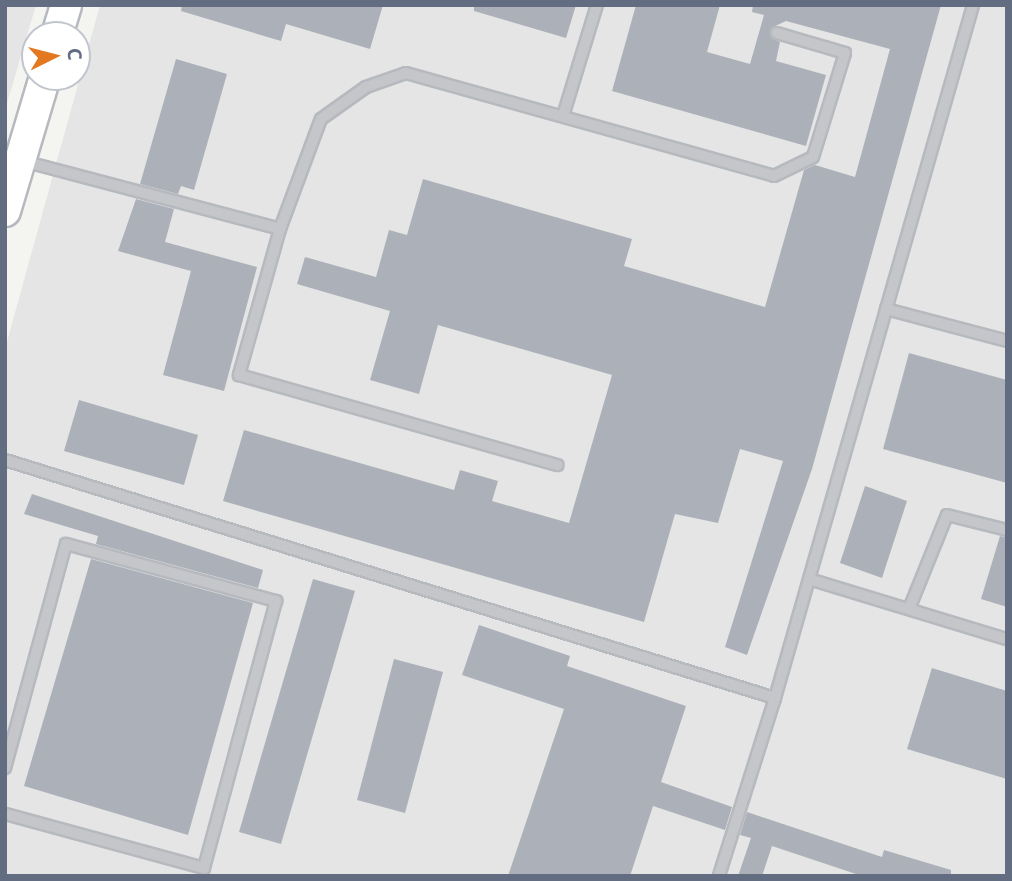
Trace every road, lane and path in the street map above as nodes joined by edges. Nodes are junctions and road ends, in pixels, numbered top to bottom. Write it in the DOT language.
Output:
graph roads {
  1 [pos="597,5"];
  2 [pos="973,5"];
  3 [pos="777,33"];
  4 [pos="41,91"];
  5 [pos="563,117"];
  6 [pos="20,161"];
  7 [pos="5,211"];
  8 [pos="280,229"];
  9 [pos="886,309"];
  10 [pos="1007,341"];
  11 [pos="5,460"];
  12 [pos="558,465"];
  13 [pos="1007,530"];
  14 [pos="809,579"];
  15 [pos="909,609"];
  16 [pos="1007,639"];
  17 [pos="775,698"];
  18 [pos="5,768"];
  19 [pos="5,814"];
  20 [pos="719,876"];
  1 -- 5 [label="lane"];
  2 -- 9 [label="lane"];
  3 -- 5 [label="lane"];
  4 -- 6 [label="main road"];
  5 -- 8 [label="lane"];
  6 -- 7 [label="main road"];
  6 -- 8 [label="lane"];
  8 -- 12 [label="lane"];
  9 -- 10 [label="lane"];
  9 -- 14 [label="lane"];
  11 -- 17 [label="lane"];
  13 -- 15 [label="lane"];
  14 -- 15 [label="lane"];
  14 -- 17 [label="lane"];
  15 -- 16 [label="lane"];
  17 -- 20 [label="lane"];
  18 -- 19 [label="lane"];
}
